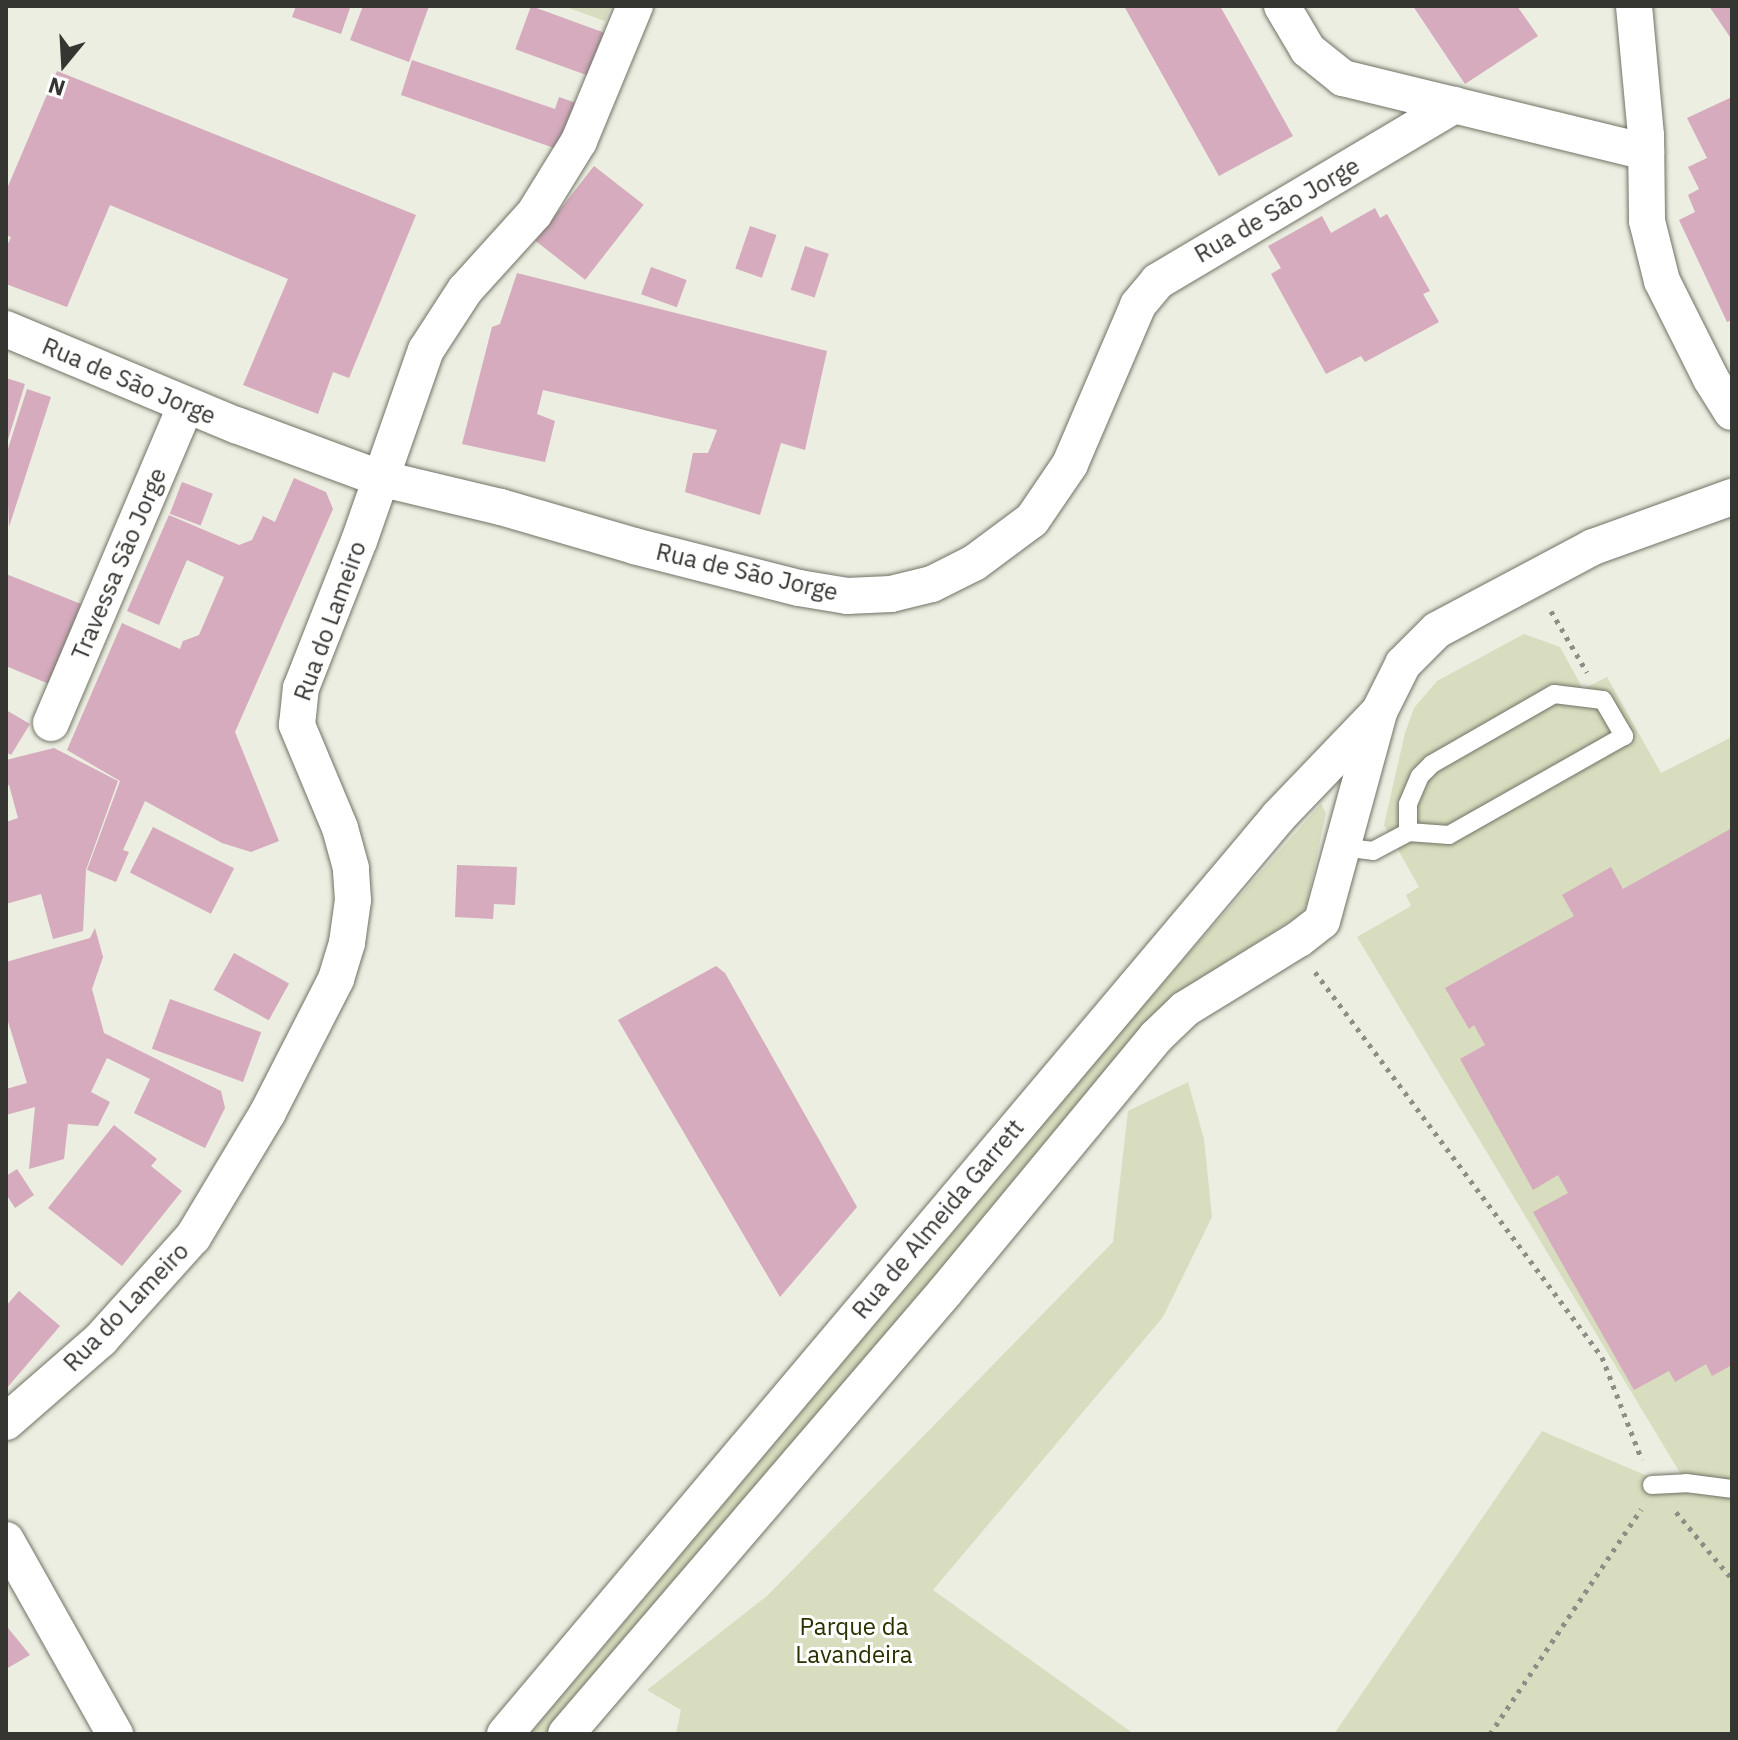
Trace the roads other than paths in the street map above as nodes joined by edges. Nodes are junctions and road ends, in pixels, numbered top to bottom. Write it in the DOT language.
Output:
graph roads {
  1 [pos="635,6"];
  2 [pos="1282,6"];
  3 [pos="1625,9"];
  4 [pos="1455,105"];
  5 [pos="1646,152"];
  6 [pos="6,329"];
  7 [pos="186,405"];
  8 [pos="1732,412"];
  9 [pos="379,478"];
  10 [pos="1732,497"];
  11 [pos="1379,712"];
  12 [pos="51,723"];
  13 [pos="1408,832"];
  14 [pos="1341,847"];
  15 [pos="6,1422"];
  16 [pos="1652,1485"];
  17 [pos="1732,1489"];
  18 [pos="6,1540"];
  19 [pos="115,1734"];
  20 [pos="505,1734"];
  21 [pos="566,1734"];
  1 -- 9 [label="street, Rua do Lameiro"];
  2 -- 4 [label="street"];
  3 -- 5 [label="street"];
  4 -- 5 [label="street"];
  4 -- 9 [label="street, Rua de São Jorge"];
  5 -- 8 [label="street"];
  6 -- 7 [label="street, Rua de São Jorge"];
  7 -- 9 [label="street, Rua de São Jorge"];
  7 -- 12 [label="street, Travessa São Jorge"];
  9 -- 15 [label="street, Rua do Lameiro"];
  10 -- 11 [label="street, Rua de Almeida Garrett"];
  11 -- 14 [label="street, Rua de Almeida Garrett"];
  11 -- 20 [label="street, Rua de Almeida Garrett"];
  13 -- 13 [label="lane"];
  13 -- 14 [label="lane"];
  14 -- 21 [label="street, Rua de Almeida Garrett"];
  16 -- 17 [label="lane"];
  18 -- 19 [label="street"];
}
